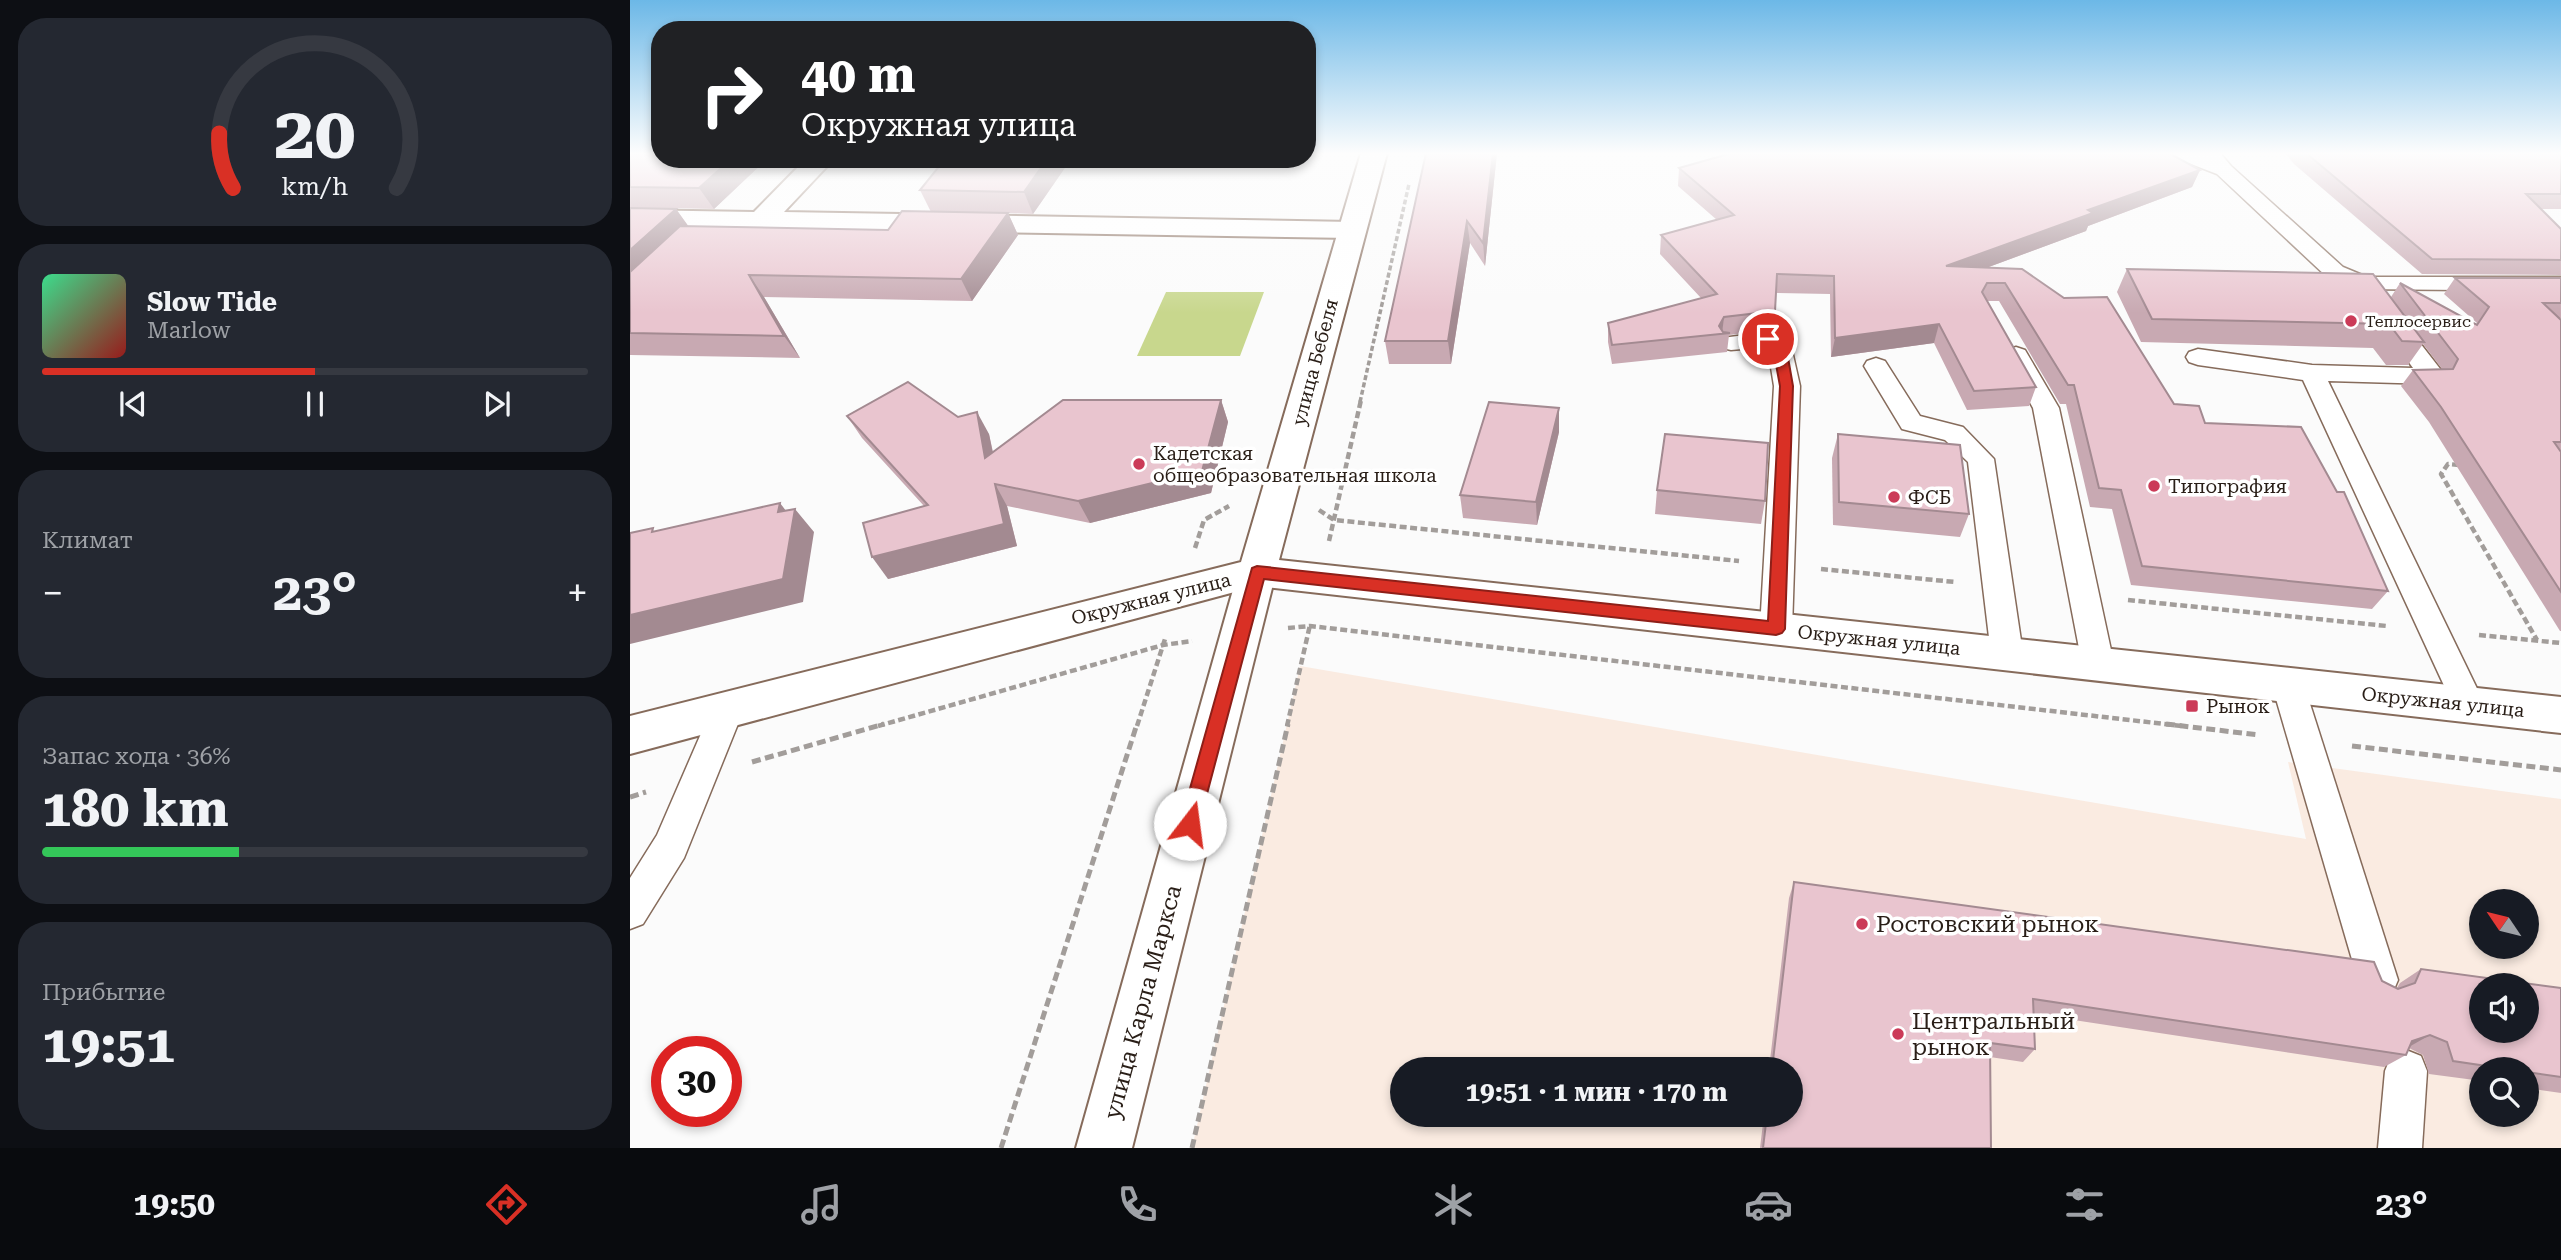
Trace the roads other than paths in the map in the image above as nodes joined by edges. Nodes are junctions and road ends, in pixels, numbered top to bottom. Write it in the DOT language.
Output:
graph roads {
  1 [pos="774,207"];
  2 [pos="1359,207"];
  3 [pos="2264,207"];
  4 [pos="630,218"];
  5 [pos="761,220"];
  6 [pos="1352,230"];
  7 [pos="2364,284"];
  8 [pos="2561,284"];
  9 [pos="2003,331"];
  10 [pos="1731,343"];
  11 [pos="2198,358"];
  12 [pos="1876,366"];
  13 [pos="2312,373"];
  14 [pos="1257,572"];
  15 [pos="1776,629"];
  16 [pos="2007,654"];
  17 [pos="2098,664"];
  18 [pos="2288,685"];
  19 [pos="2469,705"];
  20 [pos="728,709"];
  21 [pos="2561,715"];
  22 [pos="630,735"];
  23 [pos="630,911"];
  24 [pos="2378,980"];
  25 [pos="2406,1070"];
  26 [pos="1104,1148"];
  27 [pos="2400,1148"];
  1 -- 5 [label="street"];
  2 -- 6 [label="street, улица Бебеля"];
  3 -- 7 [label="lane"];
  4 -- 5 [label="street"];
  5 -- 6 [label="street"];
  6 -- 14 [label="street, улица Бебеля"];
  7 -- 8 [label="lane"];
  7 -- 13 [label="lane"];
  9 -- 17 [label="lane"];
  10 -- 15 [label="lane"];
  11 -- 13 [label="lane"];
  12 -- 16 [label="lane"];
  13 -- 19 [label="lane"];
  14 -- 15 [label="street, Окружная улица"];
  14 -- 20 [label="street, Окружная улица"];
  14 -- 26 [label="street, улица Карла Маркса"];
  15 -- 16 [label="street, Окружная улица"];
  16 -- 17 [label="street, Окружная улица"];
  17 -- 18 [label="street, Окружная улица"];
  18 -- 19 [label="street, Окружная улица"];
  18 -- 24 [label="lane"];
  19 -- 21 [label="street, Окружная улица"];
  20 -- 22 [label="street, Окружная улица"];
  20 -- 23 [label="lane"];
  25 -- 27 [label="lane"];
}
